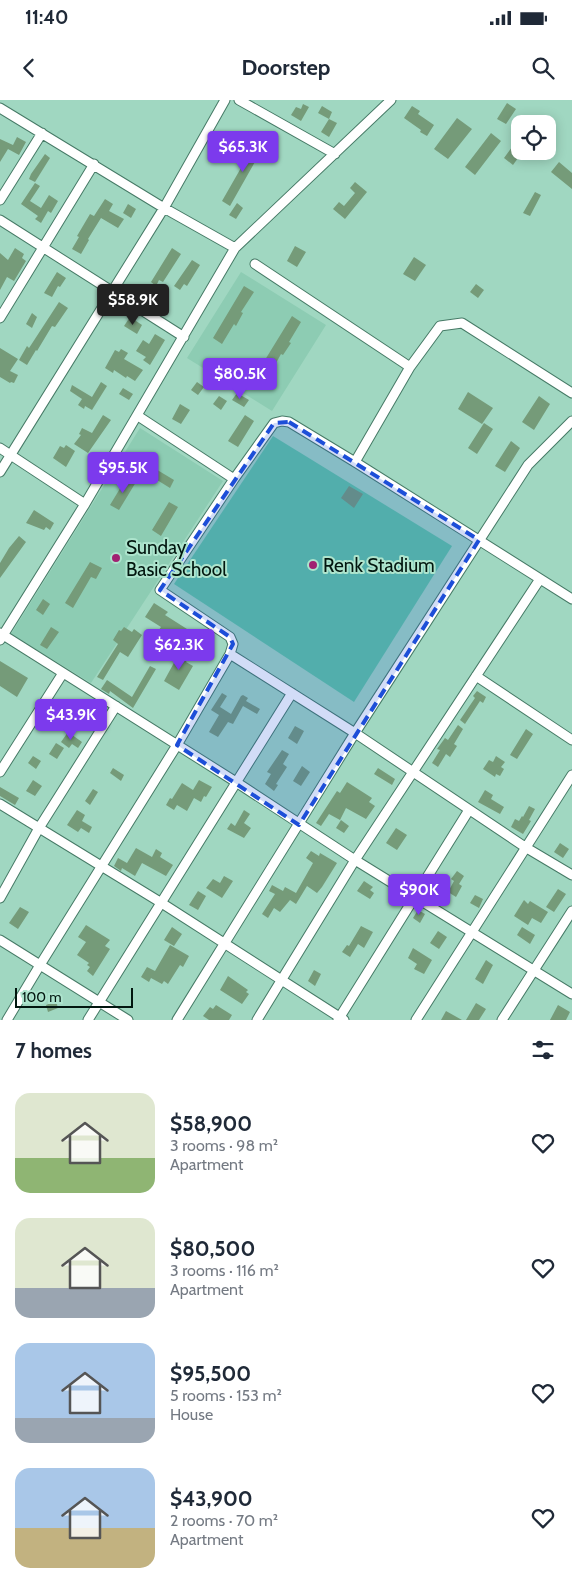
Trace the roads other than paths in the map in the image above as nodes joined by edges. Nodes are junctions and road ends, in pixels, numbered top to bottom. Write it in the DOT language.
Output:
graph roads {
  1 [pos="2,100"];
  2 [pos="225,100"];
  3 [pos="239,100"];
  4 [pos="391,100"];
  5 [pos="0,104"];
  6 [pos="0,108"];
  7 [pos="42,133"];
  8 [pos="335,154"];
  9 [pos="94,164"];
  10 [pos="0,200"];
  11 [pos="164,208"];
  12 [pos="0,220"];
  13 [pos="43,247"];
  14 [pos="235,248"];
  15 [pos="255,264"];
  16 [pos="112,292"];
  17 [pos="0,318"];
  18 [pos="184,337"];
  19 [pos="410,367"];
  20 [pos="572,392"];
  21 [pos="138,416"];
  22 [pos="572,421"];
  23 [pos="0,448"];
  24 [pos="11,454"];
  25 [pos="355,462"];
  26 [pos="0,472"];
  27 [pos="234,479"];
  28 [pos="85,504"];
  29 [pos="479,540"];
  30 [pos="540,579"];
  31 [pos="572,599"];
  32 [pos="1,636"];
  33 [pos="230,654"];
  34 [pos="63,673"];
  35 [pos="476,676"];
  36 [pos="292,693"];
  37 [pos="116,706"];
  38 [pos="355,733"];
  39 [pos="572,740"];
  40 [pos="176,744"];
  41 [pos="0,772"];
  42 [pos="412,772"];
  43 [pos="572,775"];
  44 [pos="236,782"];
  45 [pos="0,804"];
  46 [pos="469,810"];
  47 [pos="299,824"];
  48 [pos="39,828"];
  49 [pos="525,847"];
  50 [pos="355,860"];
  51 [pos="102,866"];
  52 [pos="572,875"];
  53 [pos="415,897"];
  54 [pos="0,898"];
  55 [pos="160,902"];
  56 [pos="572,911"];
  57 [pos="471,932"];
  58 [pos="0,940"];
  59 [pos="225,944"];
  60 [pos="40,965"];
  61 [pos="534,970"];
  62 [pos="282,979"];
  63 [pos="572,994"];
  64 [pos="98,1002"];
  65 [pos="340,1019"];
  66 [pos="7,1020"];
  67 [pos="88,1020"];
  68 [pos="128,1020"];
  69 [pos="177,1020"];
  70 [pos="257,1020"];
  71 [pos="416,1020"];
  72 [pos="502,1020"];
  1 -- 5 [label="street"];
  2 -- 11 [label="street"];
  3 -- 8 [label="street"];
  4 -- 8 [label="street"];
  6 -- 7 [label="street"];
  7 -- 9 [label="street"];
  7 -- 10 [label="street"];
  8 -- 14 [label="street"];
  9 -- 11 [label="street"];
  9 -- 13 [label="street"];
  11 -- 14 [label="street"];
  11 -- 16 [label="street"];
  12 -- 13 [label="street"];
  13 -- 16 [label="street"];
  13 -- 17 [label="street"];
  14 -- 18 [label="street"];
  15 -- 19 [label="street"];
  16 -- 18 [label="street"];
  16 -- 24 [label="street"];
  18 -- 21 [label="street"];
  19 -- 20 [label="street"];
  19 -- 25 [label="street"];
  21 -- 27 [label="street"];
  21 -- 28 [label="street"];
  22 -- 29 [label="street"];
  23 -- 24 [label="street"];
  24 -- 26 [label="street"];
  24 -- 28 [label="street"];
  25 -- 27 [label="street"];
  25 -- 29 [label="street"];
  27 -- 33 [label="street"];
  28 -- 32 [label="street"];
  29 -- 30 [label="street"];
  29 -- 38 [label="street"];
  30 -- 31 [label="street"];
  30 -- 35 [label="street"];
  32 -- 34 [label="street"];
  33 -- 36 [label="street"];
  33 -- 40 [label="street"];
  34 -- 37 [label="street"];
  34 -- 41 [label="street"];
  35 -- 39 [label="street"];
  35 -- 42 [label="street"];
  36 -- 38 [label="street"];
  36 -- 44 [label="street"];
  37 -- 40 [label="street"];
  37 -- 48 [label="street"];
  38 -- 42 [label="street"];
  38 -- 47 [label="street"];
  40 -- 44 [label="street"];
  40 -- 51 [label="street"];
  42 -- 46 [label="street"];
  42 -- 50 [label="street"];
  43 -- 49 [label="street"];
  44 -- 47 [label="street"];
  44 -- 55 [label="street"];
  45 -- 48 [label="street"];
  46 -- 49 [label="street"];
  46 -- 53 [label="street"];
  47 -- 50 [label="street"];
  47 -- 59 [label="street"];
  48 -- 51 [label="street"];
  48 -- 54 [label="street"];
  49 -- 52 [label="street"];
  49 -- 57 [label="street"];
  50 -- 53 [label="street"];
  50 -- 62 [label="street"];
  51 -- 55 [label="street"];
  51 -- 60 [label="street"];
  53 -- 57 [label="street"];
  53 -- 65 [label="street"];
  55 -- 59 [label="street"];
  55 -- 64 [label="street"];
  56 -- 61 [label="street"];
  57 -- 61 [label="street"];
  57 -- 71 [label="street"];
  58 -- 60 [label="street"];
  59 -- 62 [label="street"];
  59 -- 69 [label="street"];
  60 -- 64 [label="street"];
  60 -- 66 [label="street"];
  61 -- 63 [label="street"];
  61 -- 72 [label="street"];
  62 -- 65 [label="street"];
  62 -- 70 [label="street"];
  64 -- 67 [label="street"];
  64 -- 68 [label="street"];
}
